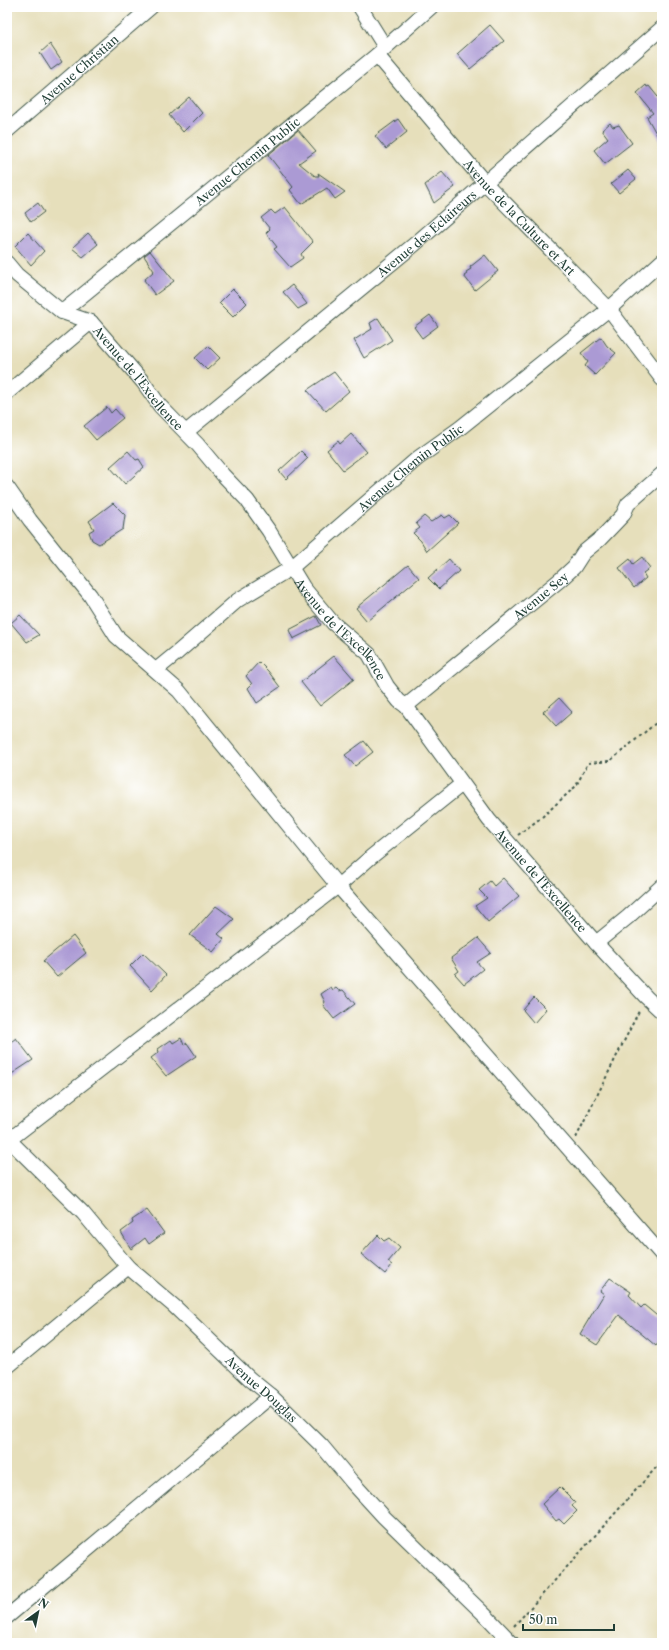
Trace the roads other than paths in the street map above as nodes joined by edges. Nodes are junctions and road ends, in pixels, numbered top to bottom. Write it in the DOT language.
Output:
graph roads {
  1 [pos="152,7"];
  2 [pos="360,7"];
  3 [pos="431,7"];
  4 [pos="662,28"];
  5 [pos="381,51"];
  6 [pos="7,131"];
  7 [pos="486,184"];
  8 [pos="662,261"];
  9 [pos="7,263"];
  10 [pos="609,309"];
  11 [pos="62,312"];
  12 [pos="91,322"];
  13 [pos="662,379"];
  14 [pos="7,393"];
  15 [pos="186,432"];
  16 [pos="662,474"];
  17 [pos="7,487"];
  18 [pos="291,568"];
  19 [pos="156,670"];
  20 [pos="406,706"];
  21 [pos="462,784"];
  22 [pos="338,886"];
  23 [pos="662,886"];
  24 [pos="596,943"];
  25 [pos="662,1012"];
  26 [pos="8,1139"];
  27 [pos="662,1255"];
  28 [pos="128,1266"];
  29 [pos="7,1367"];
  30 [pos="271,1396"];
  31 [pos="7,1616"];
  32 [pos="509,1640"];
  1 -- 6 [label="street, Avenue Christian"];
  2 -- 5 [label="street, Avenue de la Culture et Art"];
  3 -- 5 [label="street, Avenue Chemin Public"];
  4 -- 7 [label="street, Avenue des Eclaireurs"];
  5 -- 7 [label="street, Avenue de la Culture et Art"];
  5 -- 11 [label="street, Avenue Chemin Public"];
  7 -- 10 [label="street, Avenue de la Culture et Art"];
  7 -- 15 [label="street, Avenue des Eclaireurs"];
  8 -- 10 [label="street, Avenue Chemin Public"];
  9 -- 11 [label="street, Avenue de l'Excellence"];
  10 -- 13 [label="street, Avenue de la Culture et Art"];
  10 -- 18 [label="street, Avenue Chemin Public"];
  11 -- 12 [label="street, Avenue de l'Excellence"];
  12 -- 14 [label="street"];
  12 -- 15 [label="street, Avenue de l'Excellence"];
  15 -- 18 [label="street, Avenue de l'Excellence"];
  16 -- 20 [label="street, Avenue Sey"];
  17 -- 19 [label="street"];
  18 -- 19 [label="street, Avenue Chemin Public"];
  18 -- 20 [label="street, Avenue de l'Excellence"];
  19 -- 22 [label="street"];
  20 -- 21 [label="street, Avenue de l'Excellence"];
  21 -- 22 [label="street"];
  21 -- 24 [label="street, Avenue de l'Excellence"];
  22 -- 26 [label="street"];
  22 -- 27 [label="street"];
  23 -- 24 [label="street"];
  24 -- 25 [label="street, Avenue de l'Excellence"];
  26 -- 28 [label="street, Avenue Douglas"];
  28 -- 29 [label="street"];
  28 -- 30 [label="street, Avenue Douglas"];
  30 -- 31 [label="street"];
  30 -- 32 [label="street, Avenue Douglas"];
}
